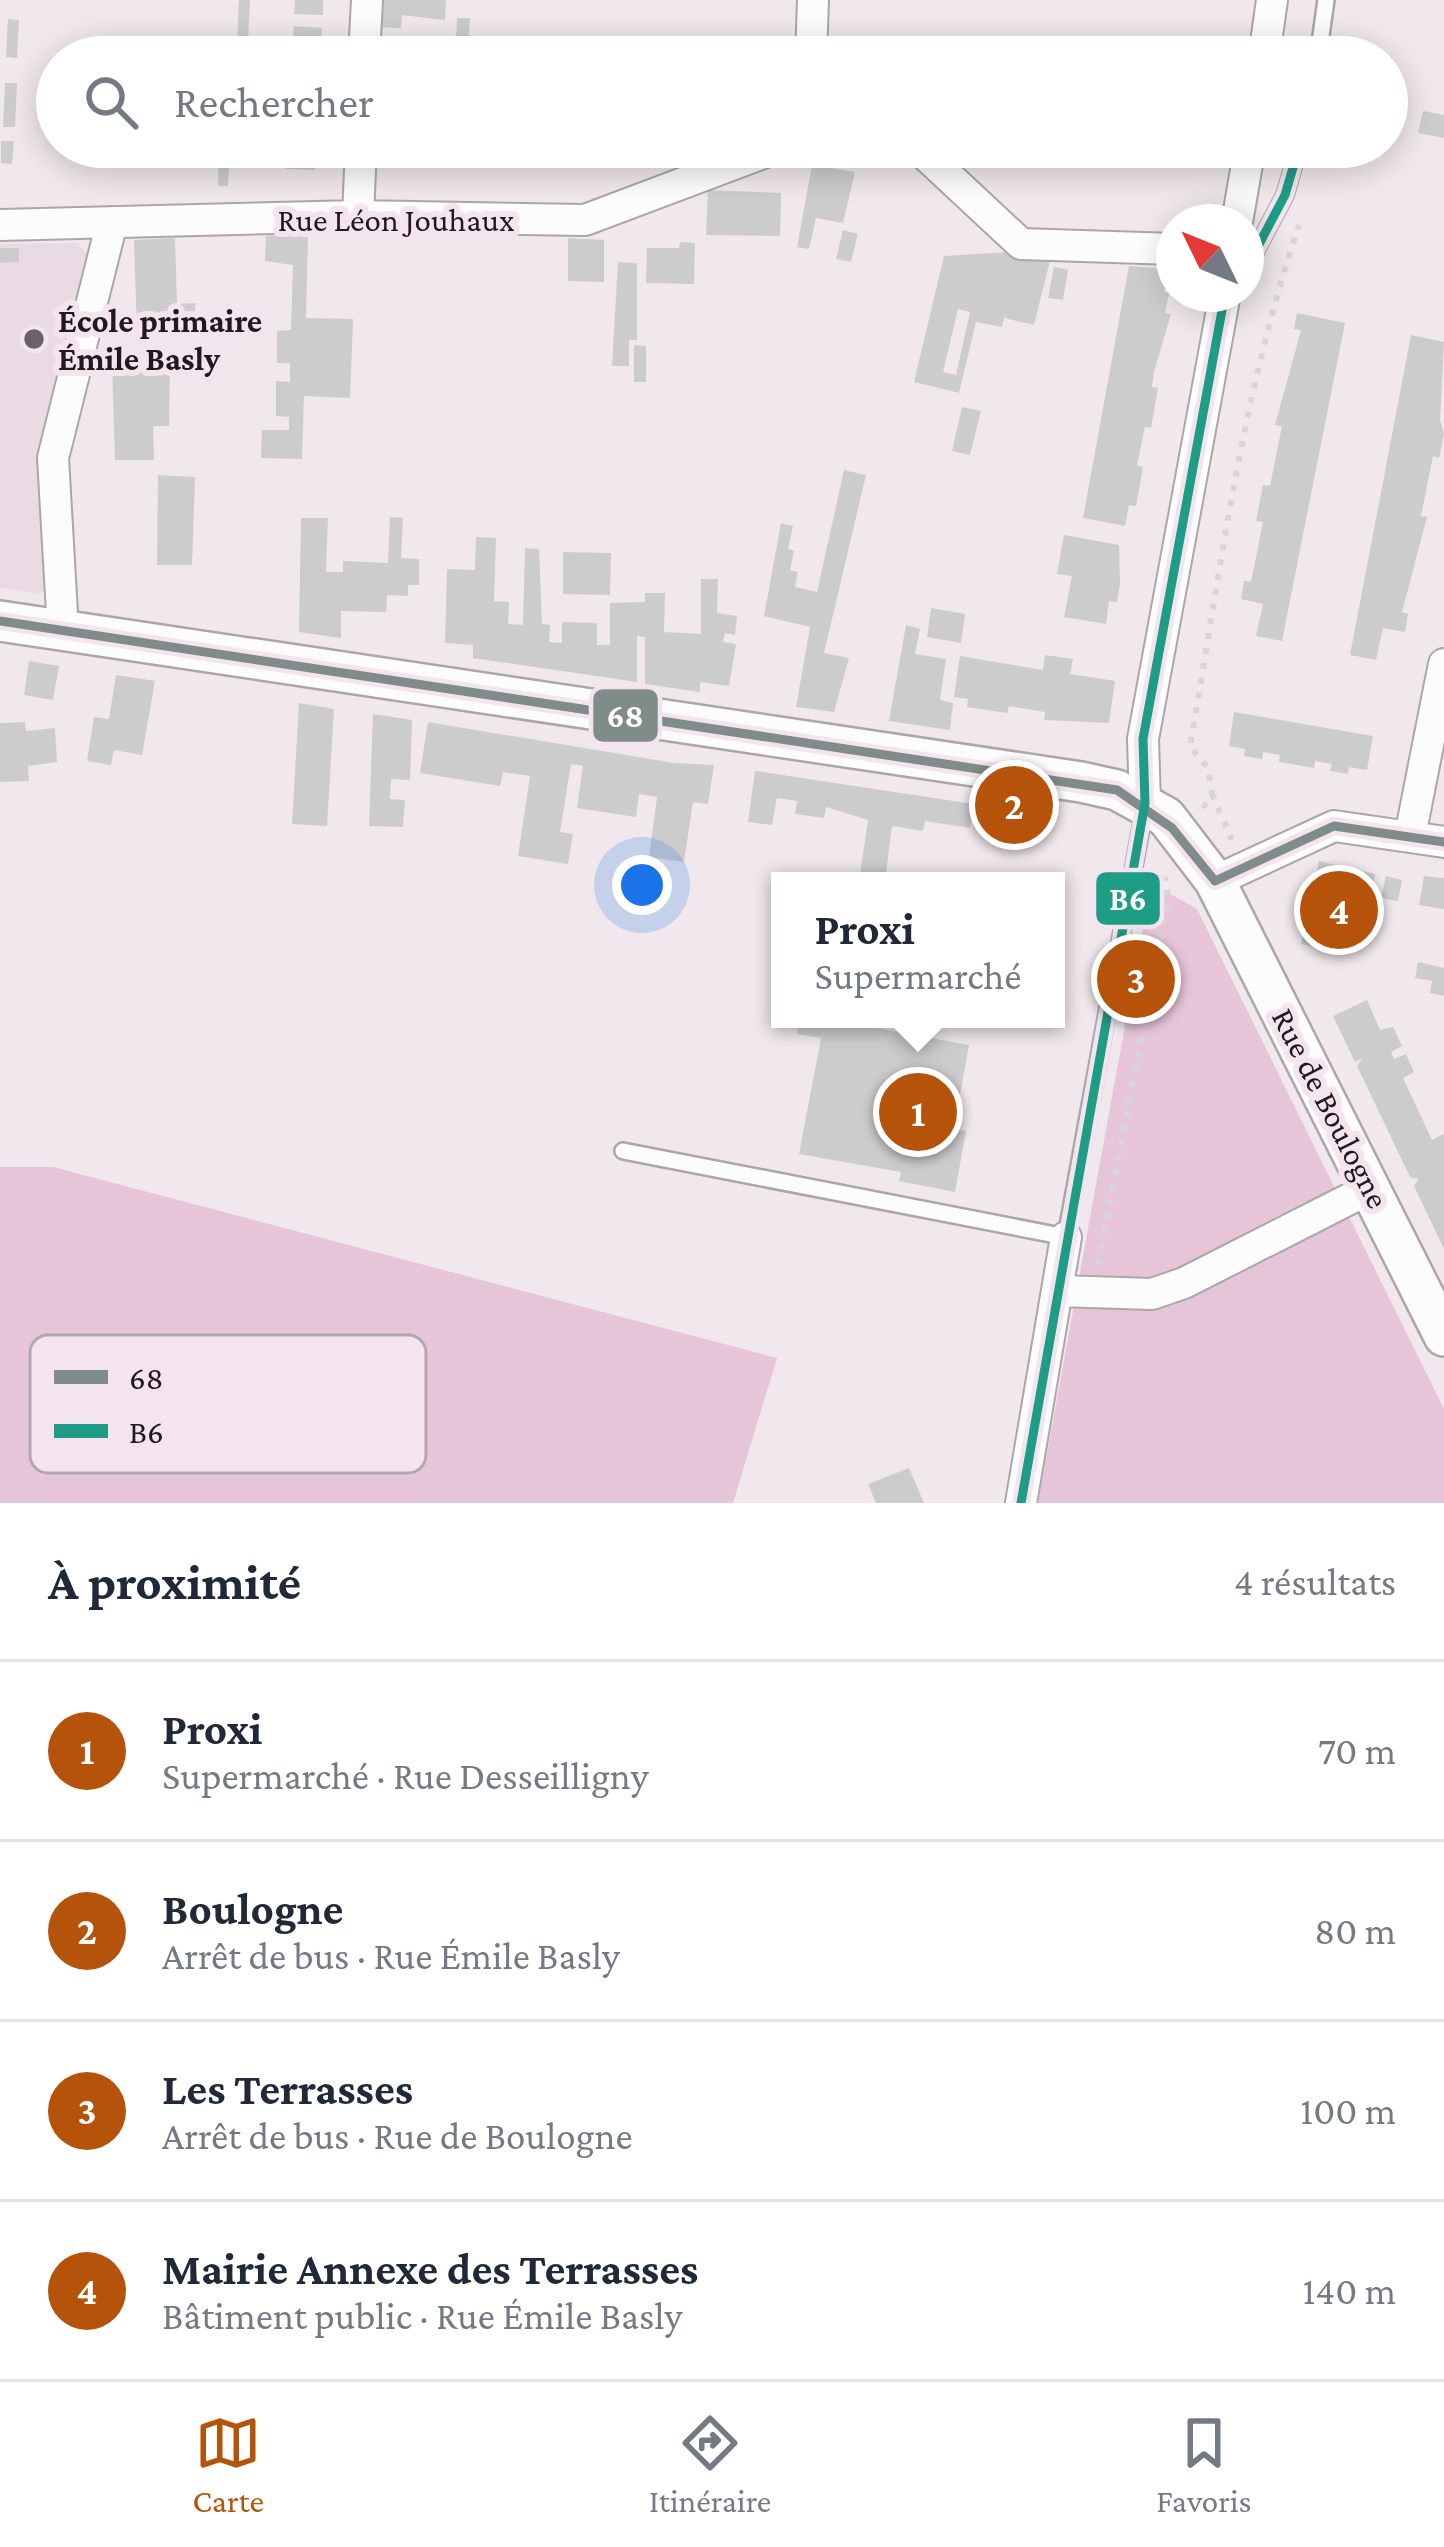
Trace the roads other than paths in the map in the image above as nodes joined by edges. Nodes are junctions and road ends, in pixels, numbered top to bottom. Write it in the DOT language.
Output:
graph roads {
  1 [pos="367,0"];
  2 [pos="813,0"];
  3 [pos="1272,0"];
  4 [pos="1326,0"];
  5 [pos="365,36"];
  6 [pos="812,36"];
  7 [pos="1267,36"];
  8 [pos="1321,36"];
  9 [pos="360,168"];
  10 [pos="723,168"];
  11 [pos="940,168"];
  12 [pos="1246,168"];
  13 [pos="1293,168"];
  14 [pos="1240,204"];
  15 [pos="358,216"];
  16 [pos="112,222"];
  17 [pos="0,225"];
  18 [pos="1264,235"];
  19 [pos="1156,248"];
  20 [pos="1223,312"];
  21 [pos="0,621"];
  22 [pos="63,630"];
  23 [pos="1444,664"];
  24 [pos="1145,803"];
  25 [pos="1410,836"];
  26 [pos="1444,842"];
  27 [pos="1231,874"];
  28 [pos="623,1151"];
  29 [pos="1371,1188"];
  30 [pos="1066,1238"];
  31 [pos="1059,1291"];
  32 [pos="1444,1336"];
  33 [pos="1021,1503"];
  1 -- 5 [label="street"];
  2 -- 6 [label="street"];
  3 -- 7 [label="street"];
  4 -- 8 [label="lane"];
  9 -- 15 [label="street"];
  10 -- 15 [label="street, Rue Léon Jouhaux"];
  11 -- 19 [label="street"];
  12 -- 14 [label="street"];
  13 -- 18 [label="lane"];
  15 -- 16 [label="street, Rue Léon Jouhaux"];
  16 -- 17 [label="street, Rue Léon Jouhaux"];
  16 -- 22 [label="street"];
  20 -- 24 [label="street"];
  21 -- 22 [label="street"];
  22 -- 24 [label="street"];
  23 -- 25 [label="street"];
  24 -- 27 [label="street, Rue de Boulogne"];
  24 -- 30 [label="lane"];
  25 -- 26 [label="street"];
  25 -- 27 [label="street"];
  27 -- 29 [label="street, Rue de Boulogne"];
  28 -- 30 [label="lane"];
  29 -- 31 [label="street"];
  29 -- 32 [label="street, Rue de Boulogne"];
  30 -- 31 [label="street"];
  31 -- 33 [label="street"];
}
